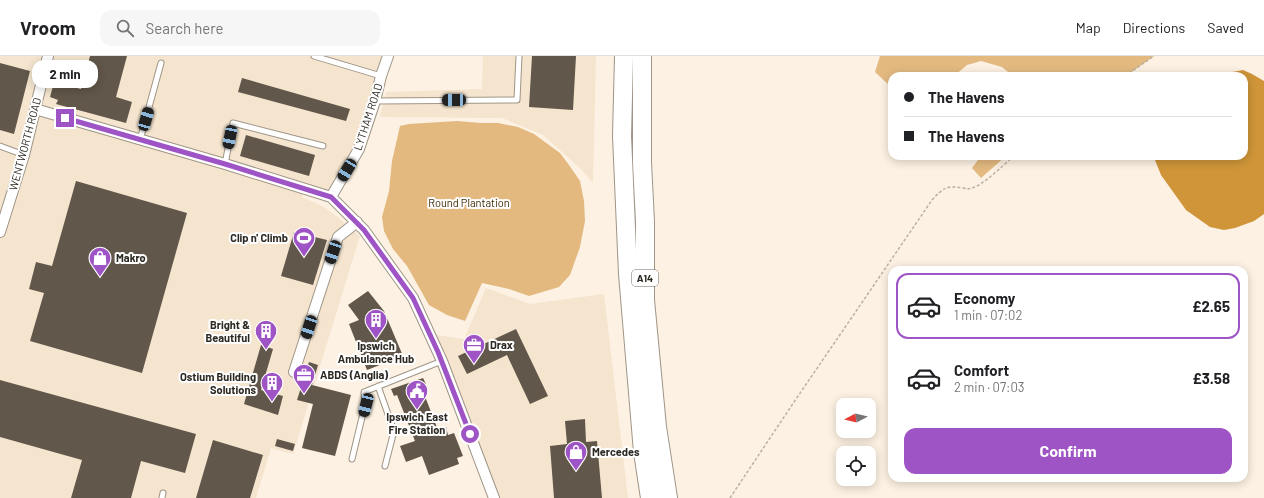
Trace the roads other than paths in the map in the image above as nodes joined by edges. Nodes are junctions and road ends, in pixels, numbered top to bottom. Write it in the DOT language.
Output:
graph roads {
  1 [pos="48,56"];
  2 [pos="314,56"];
  3 [pos="388,56"];
  4 [pos="519,56"];
  5 [pos="624,56"];
  6 [pos="642,56"];
  7 [pos="161,63"];
  8 [pos="381,76"];
  9 [pos="375,101"];
  10 [pos="35,109"];
  11 [pos="140,140"];
  12 [pos="0,146"];
  13 [pos="323,146"];
  14 [pos="24,155"];
  15 [pos="225,164"];
  16 [pos="331,197"];
  17 [pos="358,222"];
  18 [pos="0,232"];
  19 [pos="442,361"];
  20 [pos="294,372"];
  21 [pos="378,386"];
  22 [pos="352,459"];
  23 [pos="385,466"];
  24 [pos="494,498"];
  25 [pos="650,498"];
  26 [pos="668,498"];
  1 -- 10 [label="street, WENTWORTH ROAD"];
  2 -- 8 [label="lane"];
  3 -- 8 [label="street, LYTHAM ROAD"];
  4 -- 9 [label="lane"];
  5 -- 25 [label="highway, A14"];
  6 -- 26 [label="highway, A14"];
  7 -- 11 [label="lane"];
  8 -- 9 [label="street, LYTHAM ROAD"];
  9 -- 16 [label="street, LYTHAM ROAD"];
  10 -- 11 [label="street"];
  10 -- 14 [label="street, WENTWORTH ROAD"];
  11 -- 15 [label="street"];
  12 -- 14 [label="lane"];
  13 -- 15 [label="lane"];
  14 -- 18 [label="street, WENTWORTH ROAD"];
  15 -- 16 [label="street"];
  16 -- 17 [label="street"];
  17 -- 19 [label="street"];
  17 -- 20 [label="street"];
  19 -- 21 [label="lane"];
  19 -- 24 [label="street"];
  21 -- 22 [label="lane"];
  21 -- 23 [label="lane"];
}
